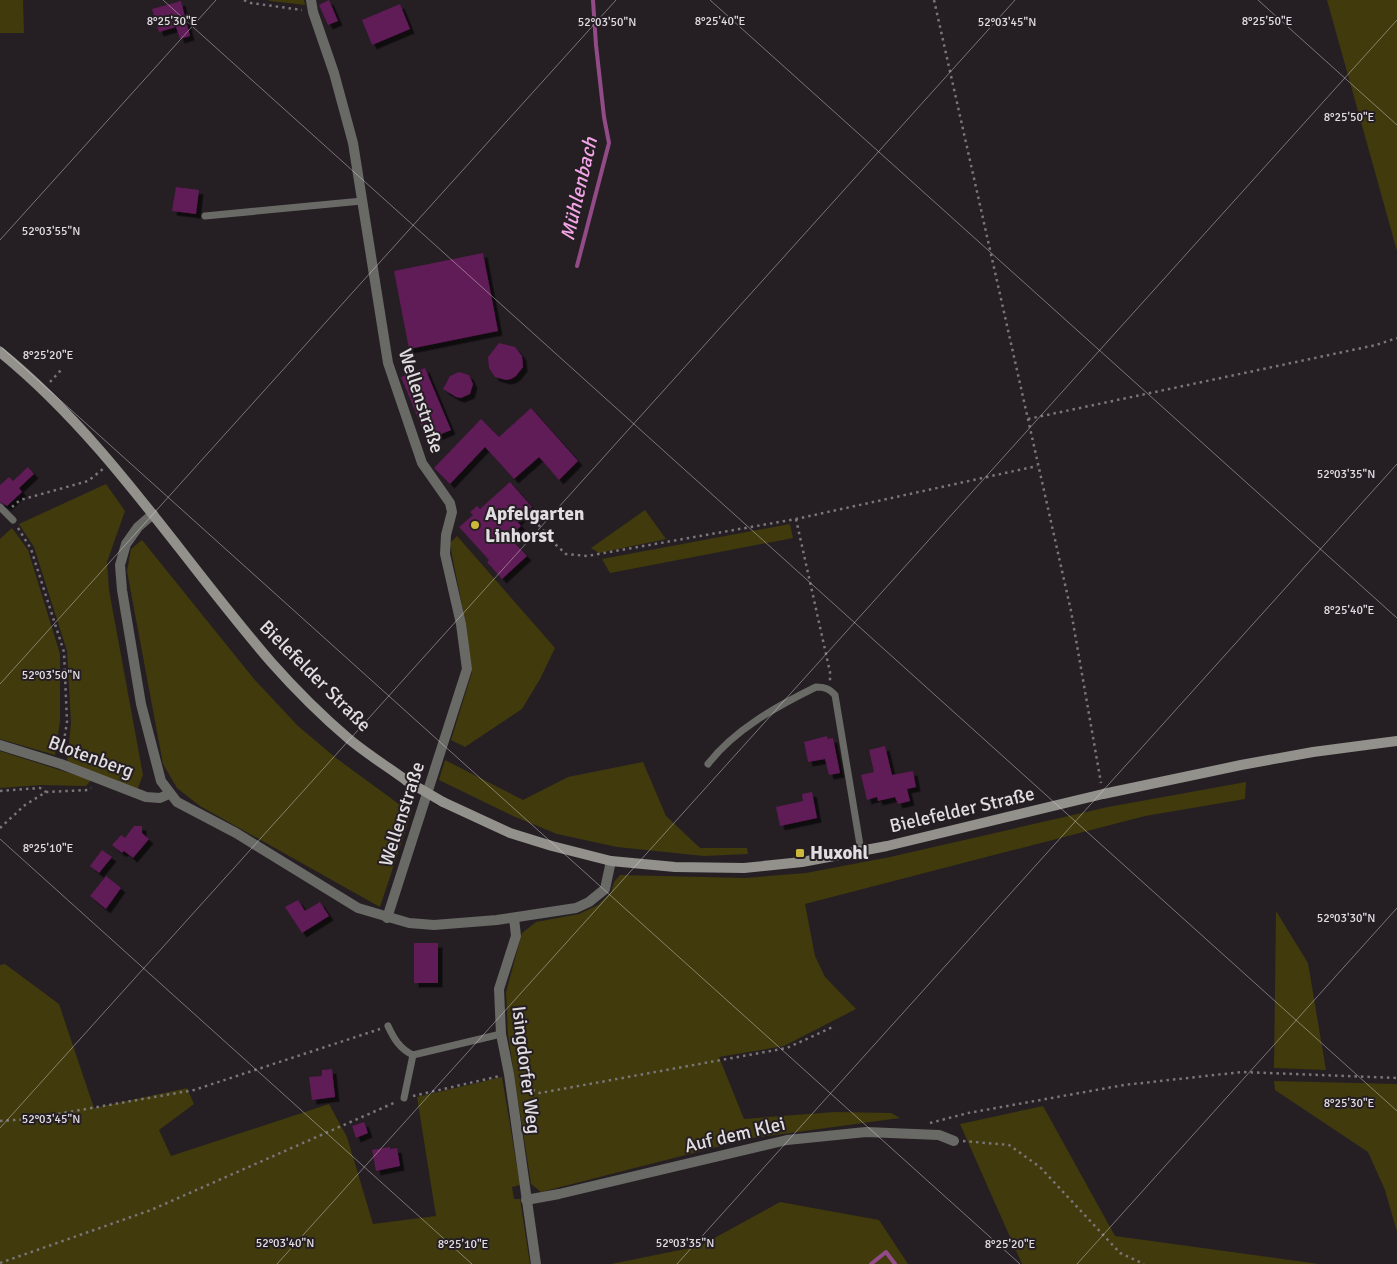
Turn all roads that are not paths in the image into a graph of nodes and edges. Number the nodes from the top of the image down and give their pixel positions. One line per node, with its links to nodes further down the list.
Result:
1 (311, 0): 2 (street, Wellenstraße)
2 (362, 201): 3 (lane); 14 (street, Wellenstraße)
3 (205, 216)
4 (0, 352): 6 (main road, Bielefelder Straße)
5 (3, 510): 7 (lane)
6 (152, 514): 11 (street); 13 (main road, Bielefelder Straße, bridge)
7 (13, 520)
8 (1397, 741): 12 (main road, Bielefelder Straße)
9 (0, 745): 11 (street, Blotenberg)
10 (708, 764): 12 (lane)
11 (169, 794): 14 (street)
12 (861, 851): 13 (main road, Bielefelder Straße)
13 (611, 861): 15 (street)
14 (388, 918): 15 (street)
15 (514, 918): 17 (street, Isingdorfer Weg)
16 (388, 1026): 18 (lane)
17 (501, 1034): 18 (lane); 21 (street, Isingdorfer Weg)
18 (413, 1055): 19 (lane)
19 (404, 1098)
20 (954, 1141): 21 (street, Auf dem Klei)
21 (526, 1200): 22 (street, Isingdorfer Weg)
22 (536, 1264)

